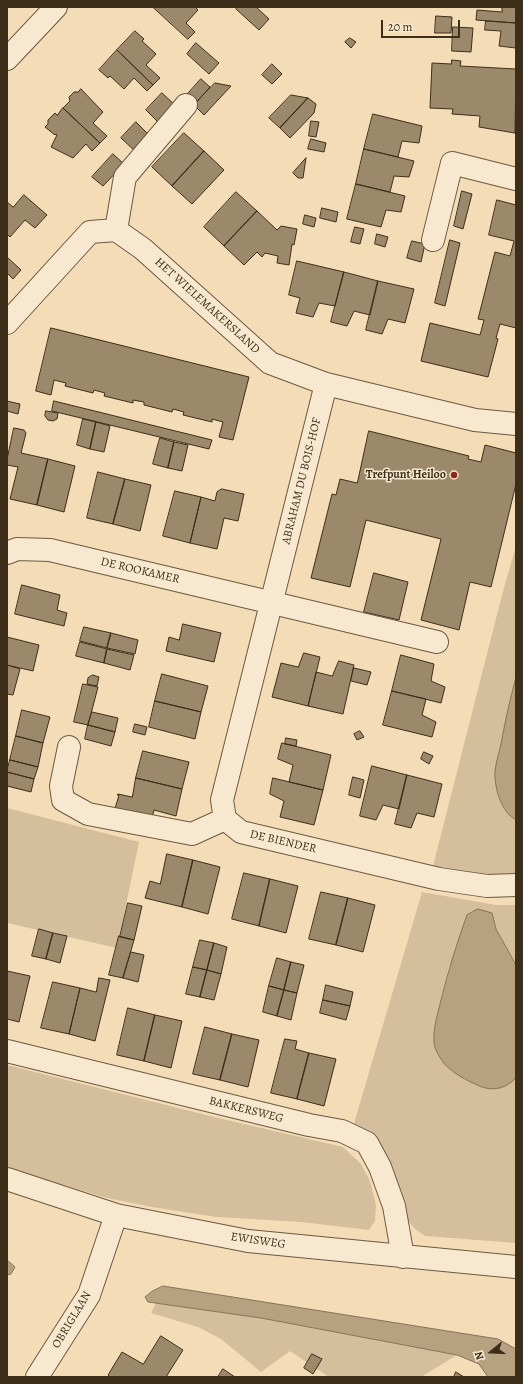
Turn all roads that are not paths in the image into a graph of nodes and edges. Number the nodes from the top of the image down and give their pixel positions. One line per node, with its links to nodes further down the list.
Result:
1 (56, 7): 2 (street)
2 (7, 59)
3 (186, 105): 5 (street)
4 (516, 179): 6 (street)
5 (116, 230): 7 (street); 8 (street, HET WIELEMAKERSLAND)
6 (433, 240)
7 (7, 323)
8 (326, 384): 9 (street); 11 (street, ABRAHAM DU BOIS-HOF)
9 (516, 424)
10 (7, 553): 11 (street, DE ROOKAMER)
11 (272, 603): 12 (street); 14 (street)
12 (437, 642)
13 (70, 747): 14 (street)
14 (225, 819): 15 (street, DE BIENDER)
15 (516, 884)
16 (7, 1051): 19 (street, BAKKERSWEG)
17 (7, 1179): 18 (street, EWISWEG)
18 (116, 1215): 19 (street, EWISWEG); 21 (street, OBRIGLAAN)
19 (403, 1257): 20 (street, EWISWEG)
20 (516, 1267)
21 (37, 1377)

